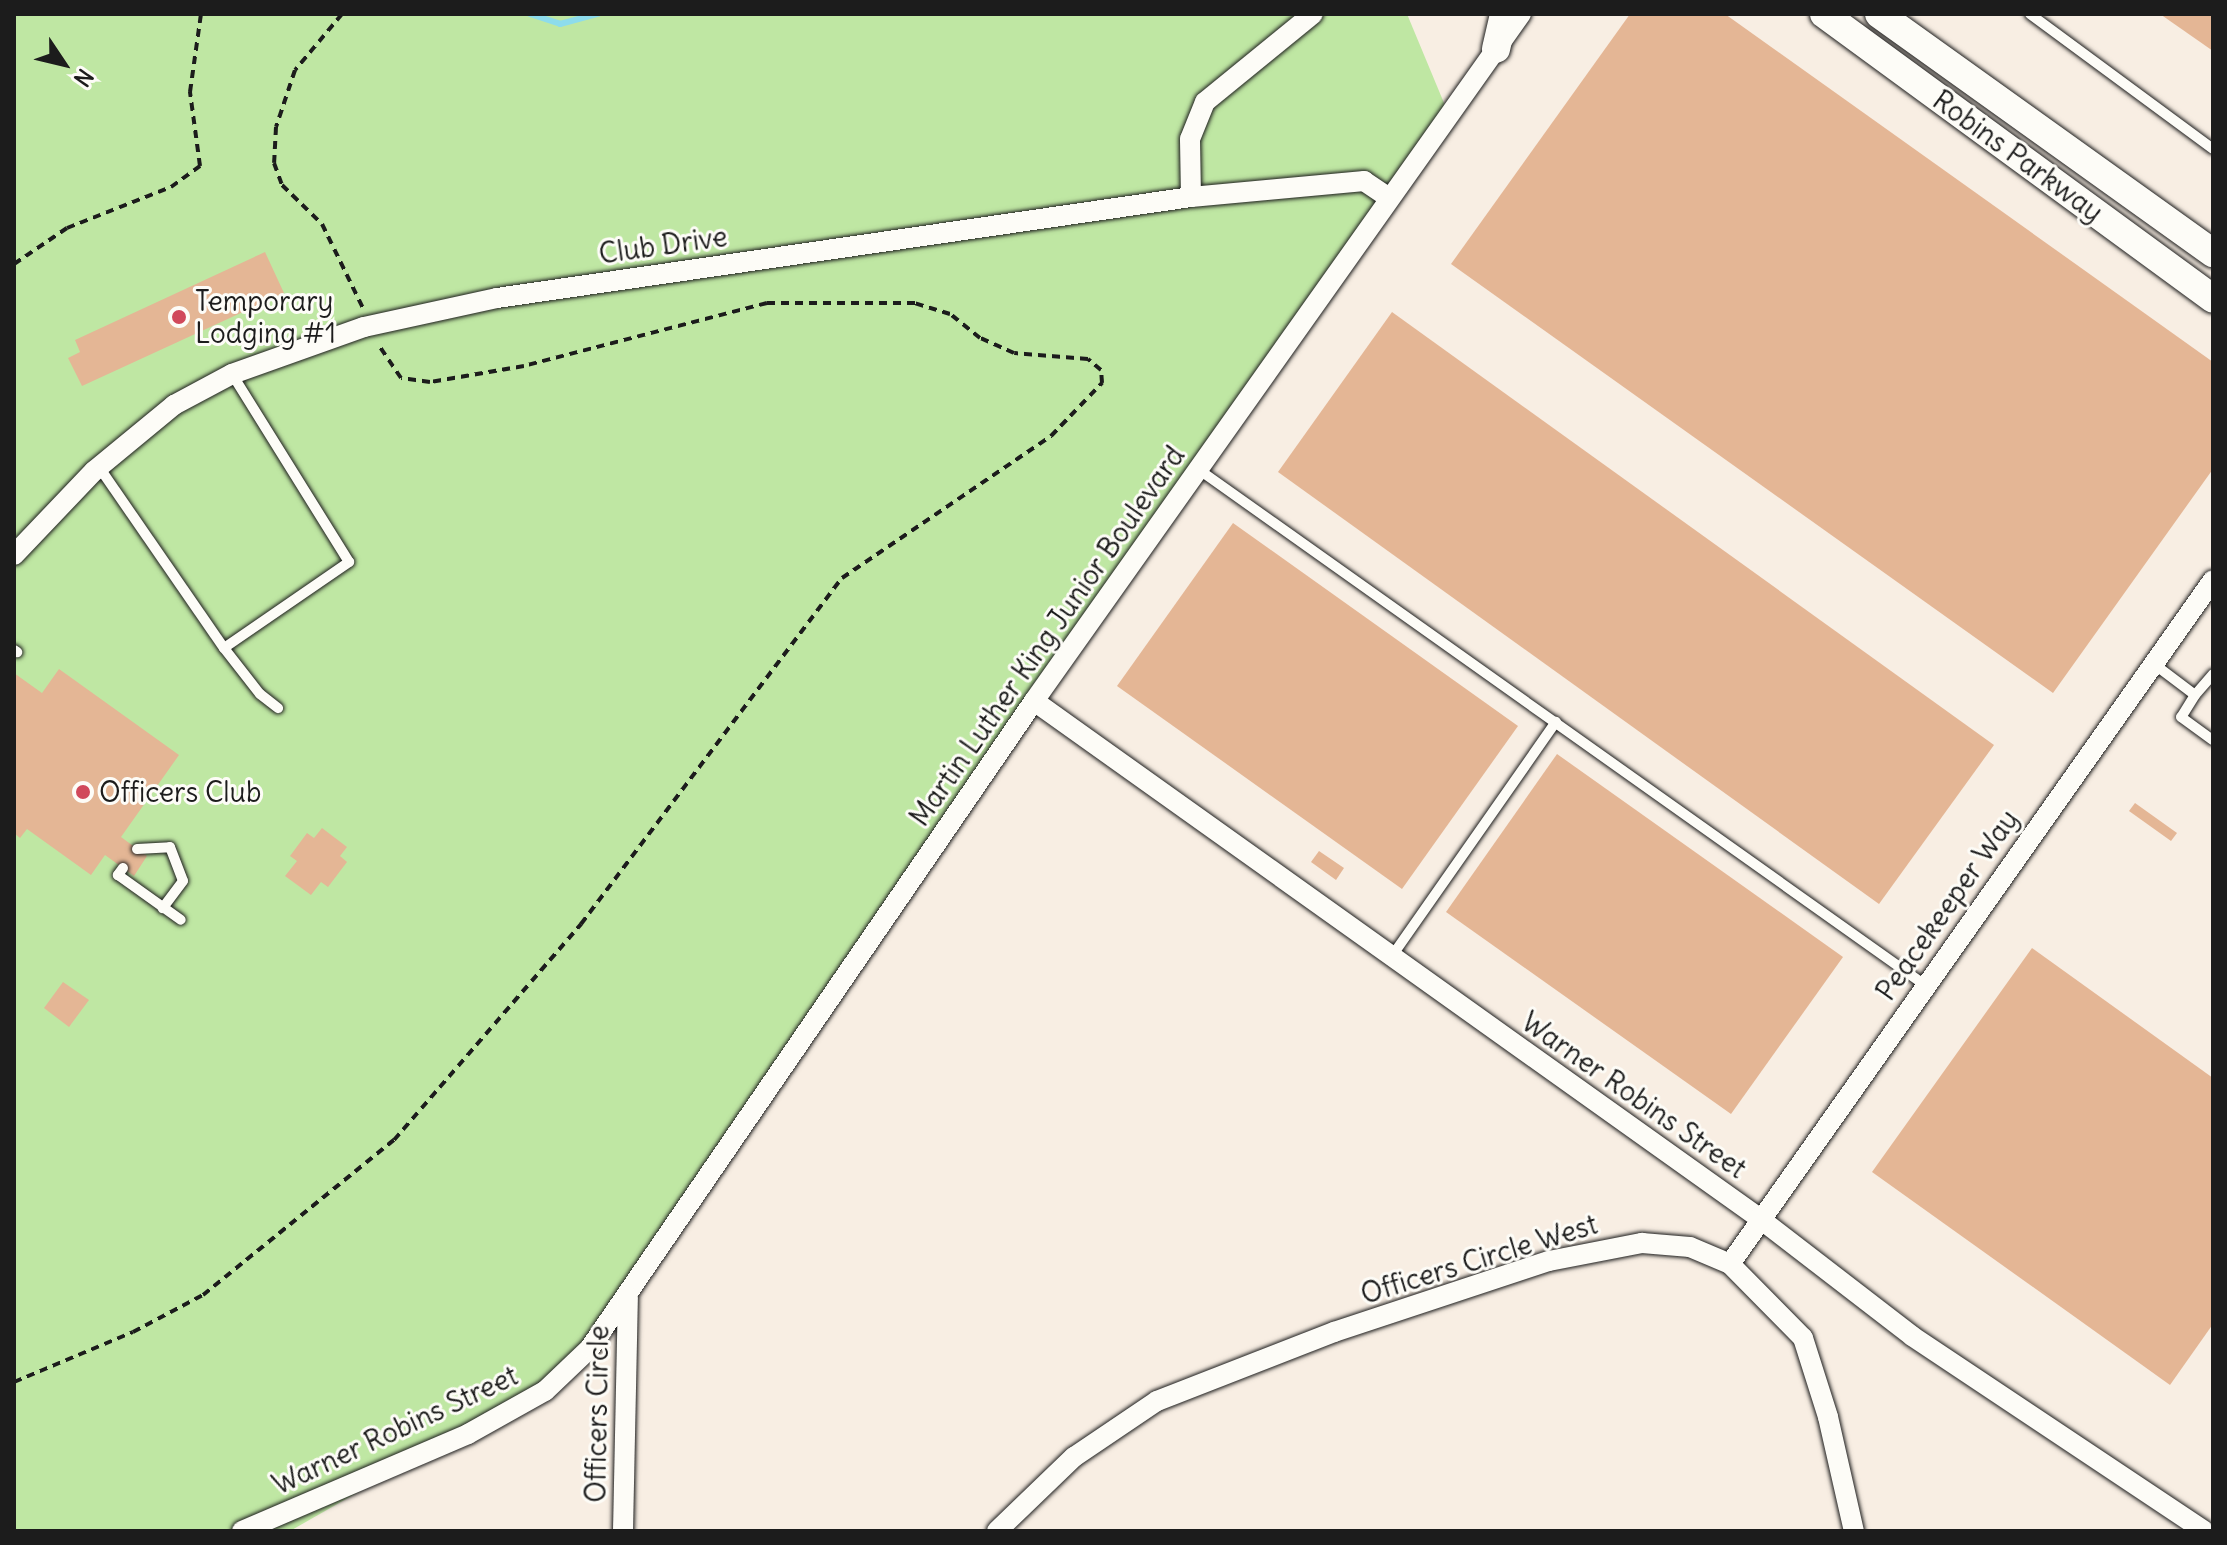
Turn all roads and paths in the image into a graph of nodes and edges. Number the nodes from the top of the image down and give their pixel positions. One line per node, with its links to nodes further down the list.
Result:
1 (201, 14): 14 (path)
2 (342, 14): 16 (path)
3 (1313, 14): 11 (street)
4 (1504, 14): 9 (street)
5 (1521, 14): 9 (street, Martin Luther King Junior Boulevard)
6 (1824, 14): 15 (street, Robins Parkway)
7 (1879, 14): 13 (street, Robins Parkway)
8 (2030, 14): 10 (lane)
9 (1496, 49): 12 (street, Martin Luther King Junior Boulevard)
10 (2213, 149)
11 (1191, 197): 12 (street, Club Drive); 16 (street, Club Drive)
12 (1389, 198): 19 (street, Martin Luther King Junior Boulevard)
13 (2213, 253)
14 (14, 264)
15 (2213, 299)
16 (370, 326): 17 (street, Club Drive); 39 (path)
17 (232, 374): 18 (street, Club Drive); 22 (lane)
18 (99, 467): 20 (street, Club Drive); 22 (lane)
19 (1198, 469): 26 (street, Martin Luther King Junior Boulevard); 28 (lane)
20 (14, 555)
21 (2213, 580): 23 (street, Peacekeeper Way)
22 (224, 648): 27 (lane)
23 (2154, 664): 25 (lane); 35 (street, Peacekeeper Way)
24 (2213, 674): 25 (lane)
25 (2195, 695): 29 (lane)
26 (1034, 701): 34 (street, Warner Robins Street); 38 (street, Martin Luther King Junior Boulevard)
27 (278, 708)
28 (1556, 722): 34 (lane); 35 (lane)
29 (2213, 740)
30 (137, 849): 32 (lane)
31 (123, 868): 32 (lane)
32 (163, 908): 33 (lane)
33 (181, 920)
34 (1392, 956): 36 (street, Warner Robins Street)
35 (1925, 985): 36 (street, Peacekeeper Way)
36 (1759, 1218): 37 (street, Peacekeeper Way); 44 (street, Warner Robins Street)
37 (1730, 1264): 42 (street, Officers Circle West); 43 (street, Officers Circle West)
38 (628, 1297): 40 (street, Warner Robins Street); 41 (street, Officers Circle)
39 (14, 1382)
40 (242, 1531)
41 (623, 1531)
42 (997, 1531)
43 (1854, 1531)
44 (2204, 1531)

